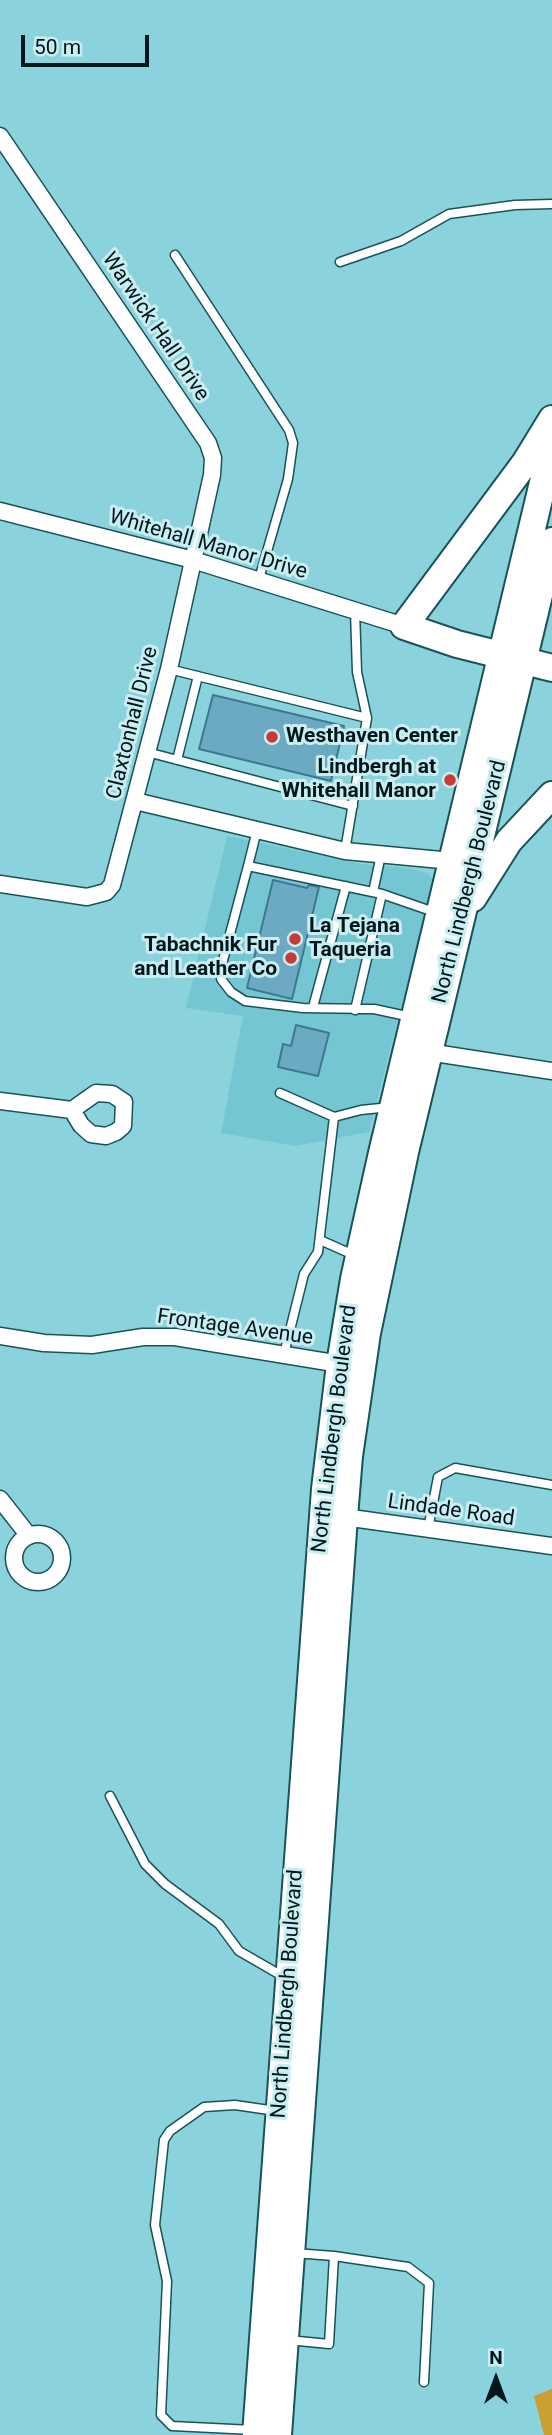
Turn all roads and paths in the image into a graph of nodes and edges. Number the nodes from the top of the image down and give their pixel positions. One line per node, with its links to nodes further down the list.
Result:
1 (0, 136): 9 (street, Warwick Hall Drive)
2 (552, 204): 4 (lane)
3 (175, 254): 11 (lane)
4 (340, 262)
5 (552, 419): 13 (highway)
6 (552, 444): 14 (highway, North Lindbergh Boulevard)
7 (1, 517): 9 (street, Whitehall Manor Drive)
8 (552, 541): 10 (highway, North Lindbergh Boulevard)
9 (193, 560): 11 (street, Whitehall Manor Drive); 16 (street, Claxtonhall Drive)
10 (548, 577): 14 (highway, North Lindbergh Boulevard)
11 (259, 579): 12 (street, Whitehall Manor Drive)
12 (355, 610): 13 (street, Whitehall Manor Drive); 18 (lane)
13 (404, 626): 14 (highway)
14 (513, 657): 15 (highway); 27 (highway, North Lindbergh Boulevard); 32 (highway, North Lindbergh Boulevard)
15 (552, 668)
16 (169, 669): 17 (lane); 19 (street, Claxtonhall Drive)
17 (198, 676): 18 (lane); 20 (lane)
18 (368, 718): 23 (lane)
19 (147, 752): 20 (lane); 22 (street, Claxtonhall Drive)
20 (177, 760): 23 (lane)
21 (552, 795): 32 (highway)
22 (135, 801): 24 (street); 29 (street, Claxtonhall Drive)
23 (353, 806): 25 (lane)
24 (257, 830): 25 (street); 28 (lane)
25 (345, 851): 26 (street)
26 (380, 855): 27 (street); 31 (lane)
27 (452, 861): 32 (highway, North Lindbergh Boulevard)
28 (248, 866): 30 (lane); 33 (lane)
29 (0, 884)
30 (346, 886): 31 (lane); 33 (lane)
31 (378, 893): 32 (lane); 34 (lane)
32 (450, 915): 35 (highway, North Lindbergh Boulevard); 36 (highway, North Lindbergh Boulevard)
33 (313, 1007): 34 (lane)
34 (355, 1010): 35 (lane)
35 (414, 1018): 40 (highway, North Lindbergh Boulevard)
36 (428, 1052): 37 (street); 50 (highway, North Lindbergh Boulevard)
37 (552, 1071)
38 (280, 1093): 42 (lane)
39 (0, 1101): 41 (street)
40 (393, 1107): 42 (lane); 44 (highway, North Lindbergh Boulevard)
41 (72, 1110)
42 (334, 1117): 43 (lane)
43 (320, 1240): 44 (lane); 46 (lane)
44 (359, 1256): 47 (highway, North Lindbergh Boulevard)
45 (0, 1336): 46 (street, Frontage Avenue)
46 (284, 1354): 47 (street, Frontage Avenue)
47 (340, 1364): 55 (highway, North Lindbergh Boulevard)
48 (552, 1485): 51 (lane)
49 (0, 1499): 52 (street)
50 (344, 1517): 51 (street, Lindade Road); 57 (highway, North Lindbergh Boulevard)
51 (428, 1529): 53 (street, Lindade Road)
52 (29, 1536)
53 (552, 1546)
54 (110, 1796): 55 (lane)
55 (289, 1981): 56 (highway, North Lindbergh Boulevard)
56 (280, 2111): 61 (lane); 63 (highway, North Lindbergh Boulevard)
57 (291, 2252): 58 (lane); 59 (highway, North Lindbergh Boulevard)
58 (334, 2256): 59 (lane); 60 (lane)
59 (285, 2340): 63 (highway, North Lindbergh Boulevard)
60 (424, 2382)
61 (172, 2430): 62 (lane)
62 (199, 2432): 63 (lane)
63 (263, 2433)

